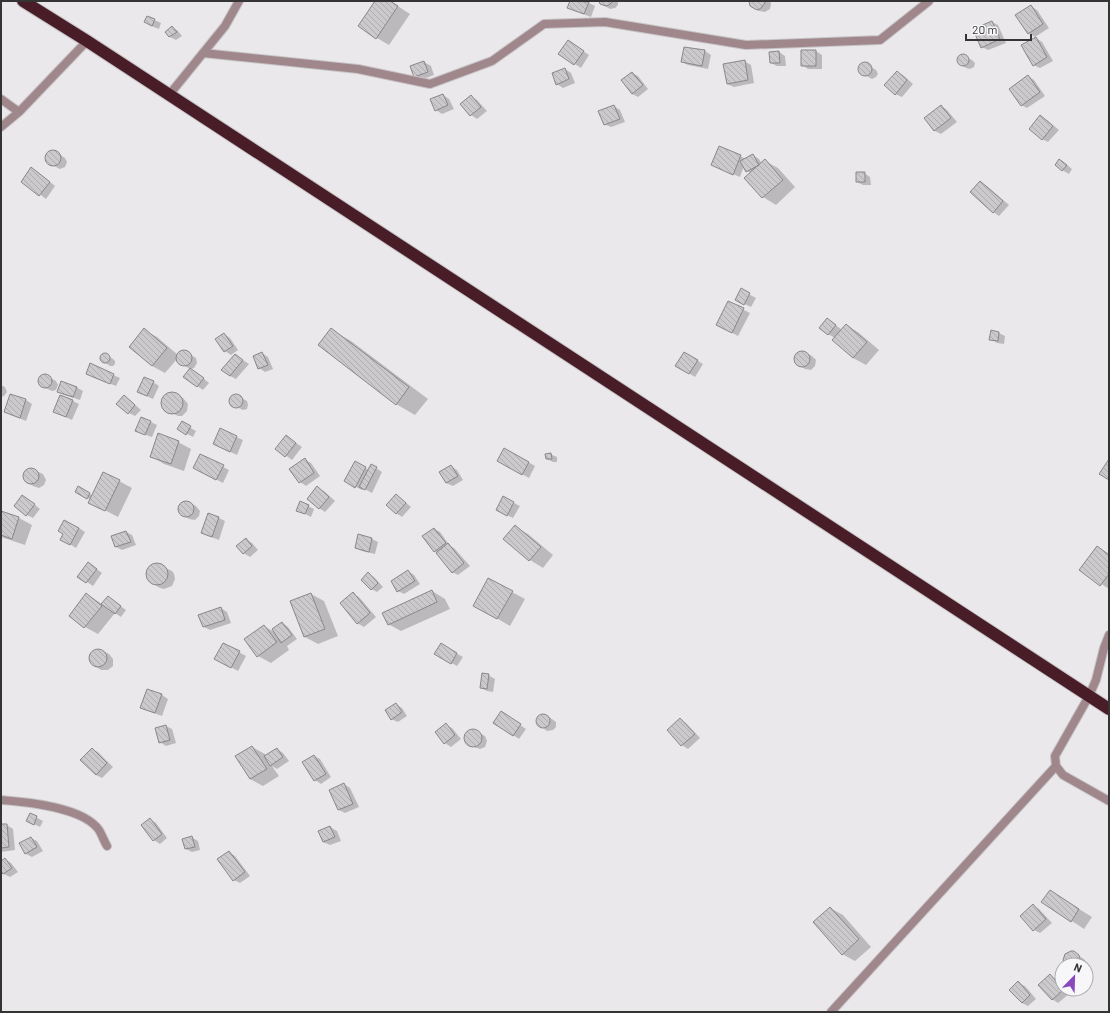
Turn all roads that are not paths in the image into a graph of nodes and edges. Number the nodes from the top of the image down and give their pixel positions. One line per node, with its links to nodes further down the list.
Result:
1 (23, 1): 4 (highway)
2 (239, 1): 5 (street)
3 (929, 1): 5 (street)
4 (87, 41): 6 (highway); 8 (street)
5 (203, 53): 6 (street)
6 (169, 95): 11 (highway)
7 (1, 99): 8 (street)
8 (19, 112): 9 (street)
9 (1, 127)
10 (1109, 635): 11 (street)
11 (1089, 696): 12 (highway); 13 (street)
12 (1109, 709)
13 (1056, 766): 15 (street); 17 (street)
14 (1, 800): 16 (street)
15 (1109, 801)
16 (107, 846)
17 (831, 1012)

